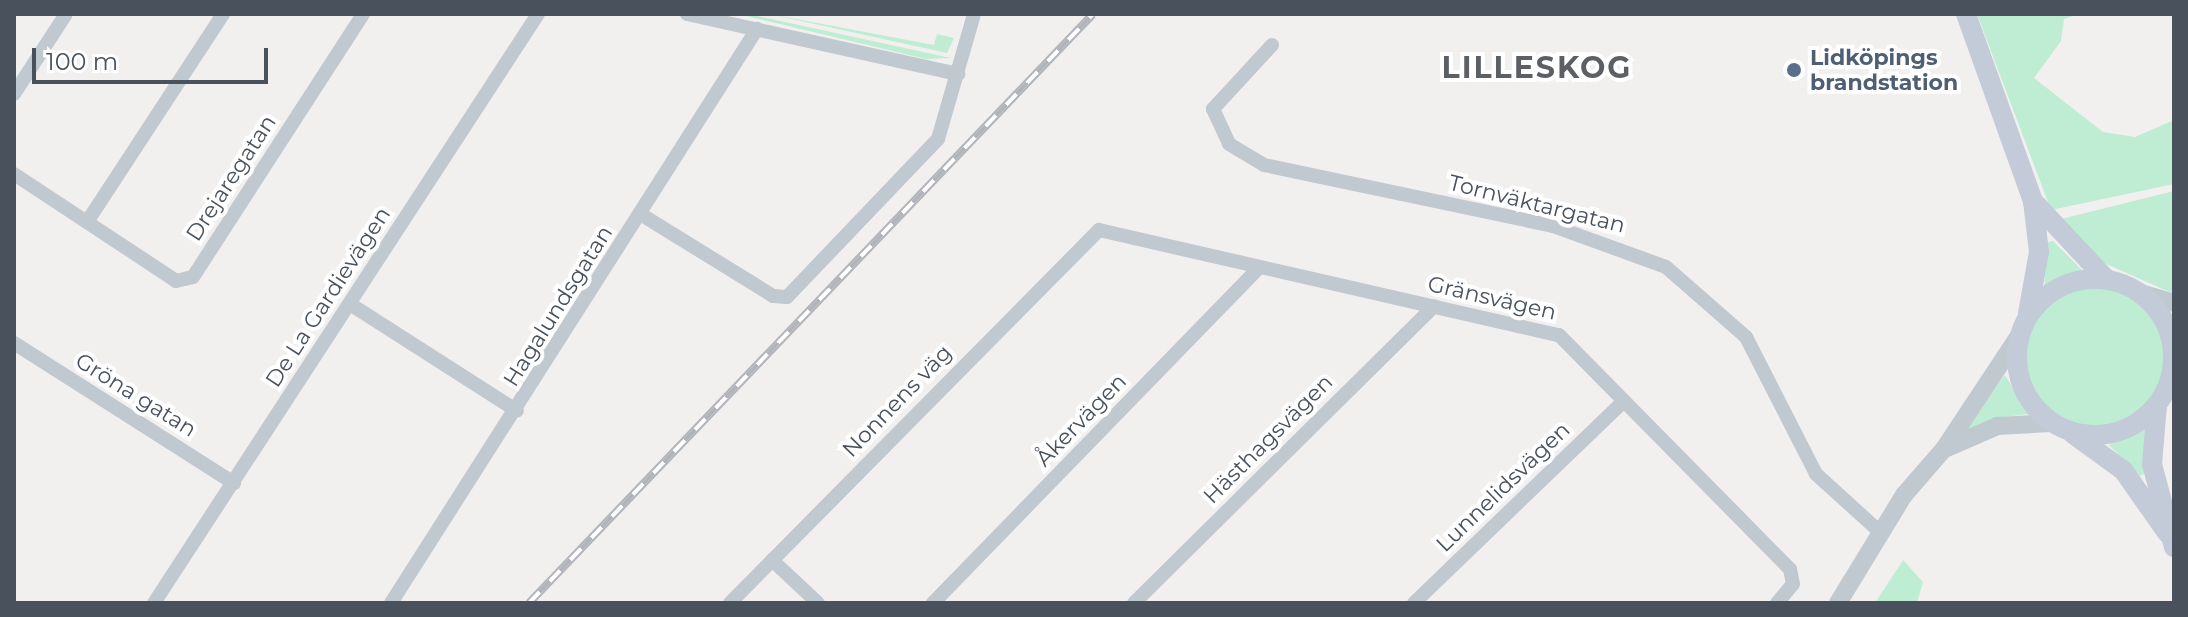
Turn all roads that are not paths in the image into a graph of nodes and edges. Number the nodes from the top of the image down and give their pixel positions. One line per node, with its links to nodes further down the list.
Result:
1 (66, 14): 11 (street)
2 (223, 14): 15 (street)
3 (363, 14): 15 (street, Drejaregatan)
4 (538, 14): 21 (street, De La Gardievägen)
5 (687, 14): 8 (street)
6 (974, 14): 10 (street)
7 (1966, 14): 13 (main road)
8 (757, 29): 10 (street); 14 (street, Hagalundsgatan)
9 (1272, 45): 32 (street, Tornväktargatan)
10 (958, 74): 14 (street)
11 (15, 88)
12 (14, 174): 15 (street)
13 (2033, 201): 18 (main road); 23 (main road)
14 (642, 215): 28 (street, Hagalundsgatan)
15 (87, 222)
16 (1096, 230): 17 (street, Gränsvägen); 34 (street, Nonnens väg)
17 (1259, 268): 22 (street, Gränsvägen); 39 (street, Åkervägen)
18 (2106, 279): 19 (main road); 23 (main road)
19 (2141, 293): 20 (street); 25 (main road)
20 (2174, 303)
21 (350, 304): 28 (street); 31 (street, De La Gardievägen)
22 (1434, 306): 26 (street, Gränsvägen); 40 (street, Hästhagsvägen)
23 (2024, 326): 29 (main road); 30 (street)
24 (14, 343): 31 (street, Gröna gatan)
25 (2171, 381): 27 (main road)
26 (1623, 402): 41 (street, Lunnelidsvägen); 42 (street, Gränsvägen)
27 (2157, 405): 29 (main road); 33 (main road)
28 (517, 411): 36 (street, Hagalundsgatan)
29 (2057, 426): 30 (street); 33 (main road)
30 (1944, 449): 32 (street)
31 (234, 483): 35 (street, De La Gardievägen)
32 (1881, 533): 43 (street)
33 (2171, 541)
34 (772, 560): 37 (street, Nonnens väg); 38 (street)
35 (154, 603)
36 (391, 603)
37 (730, 603)
38 (818, 603)
39 (933, 603)
40 (1134, 603)
41 (1414, 603)
42 (1777, 603)
43 (1838, 603)

